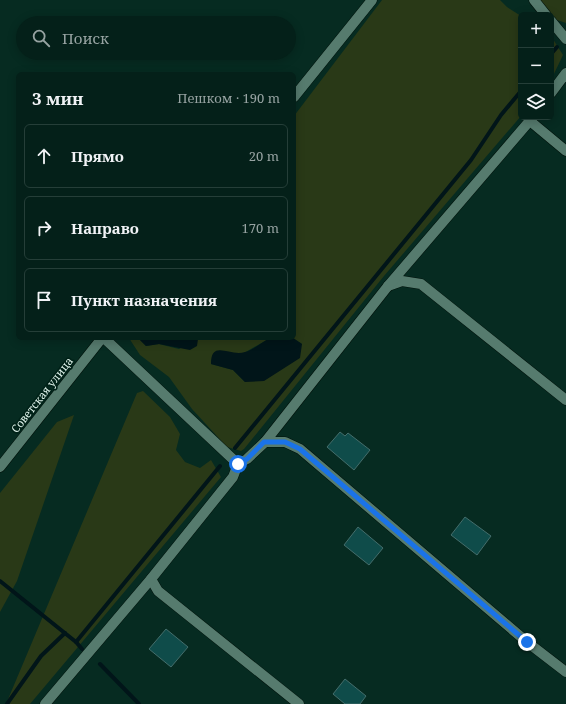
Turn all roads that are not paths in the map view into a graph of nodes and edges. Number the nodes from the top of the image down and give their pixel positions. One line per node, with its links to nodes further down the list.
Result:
1 (372, 0): 8 (street)
2 (534, 0): 3 (street)
3 (544, 12)
4 (554, 25): 5 (street)
5 (566, 39)
6 (566, 73): 7 (street)
7 (554, 89)
8 (296, 95)
9 (531, 120): 12 (street)
10 (533, 120): 11 (street)
11 (566, 150)
12 (388, 286): 15 (street); 16 (street)
13 (101, 340): 18 (street, Советская улица)
14 (105, 340): 17 (street)
15 (566, 400)
16 (264, 442): 17 (street); 20 (street)
17 (238, 464): 19 (street)
18 (0, 467)
19 (152, 578): 21 (street); 22 (street)
20 (566, 672)
21 (45, 704)
22 (299, 704)

